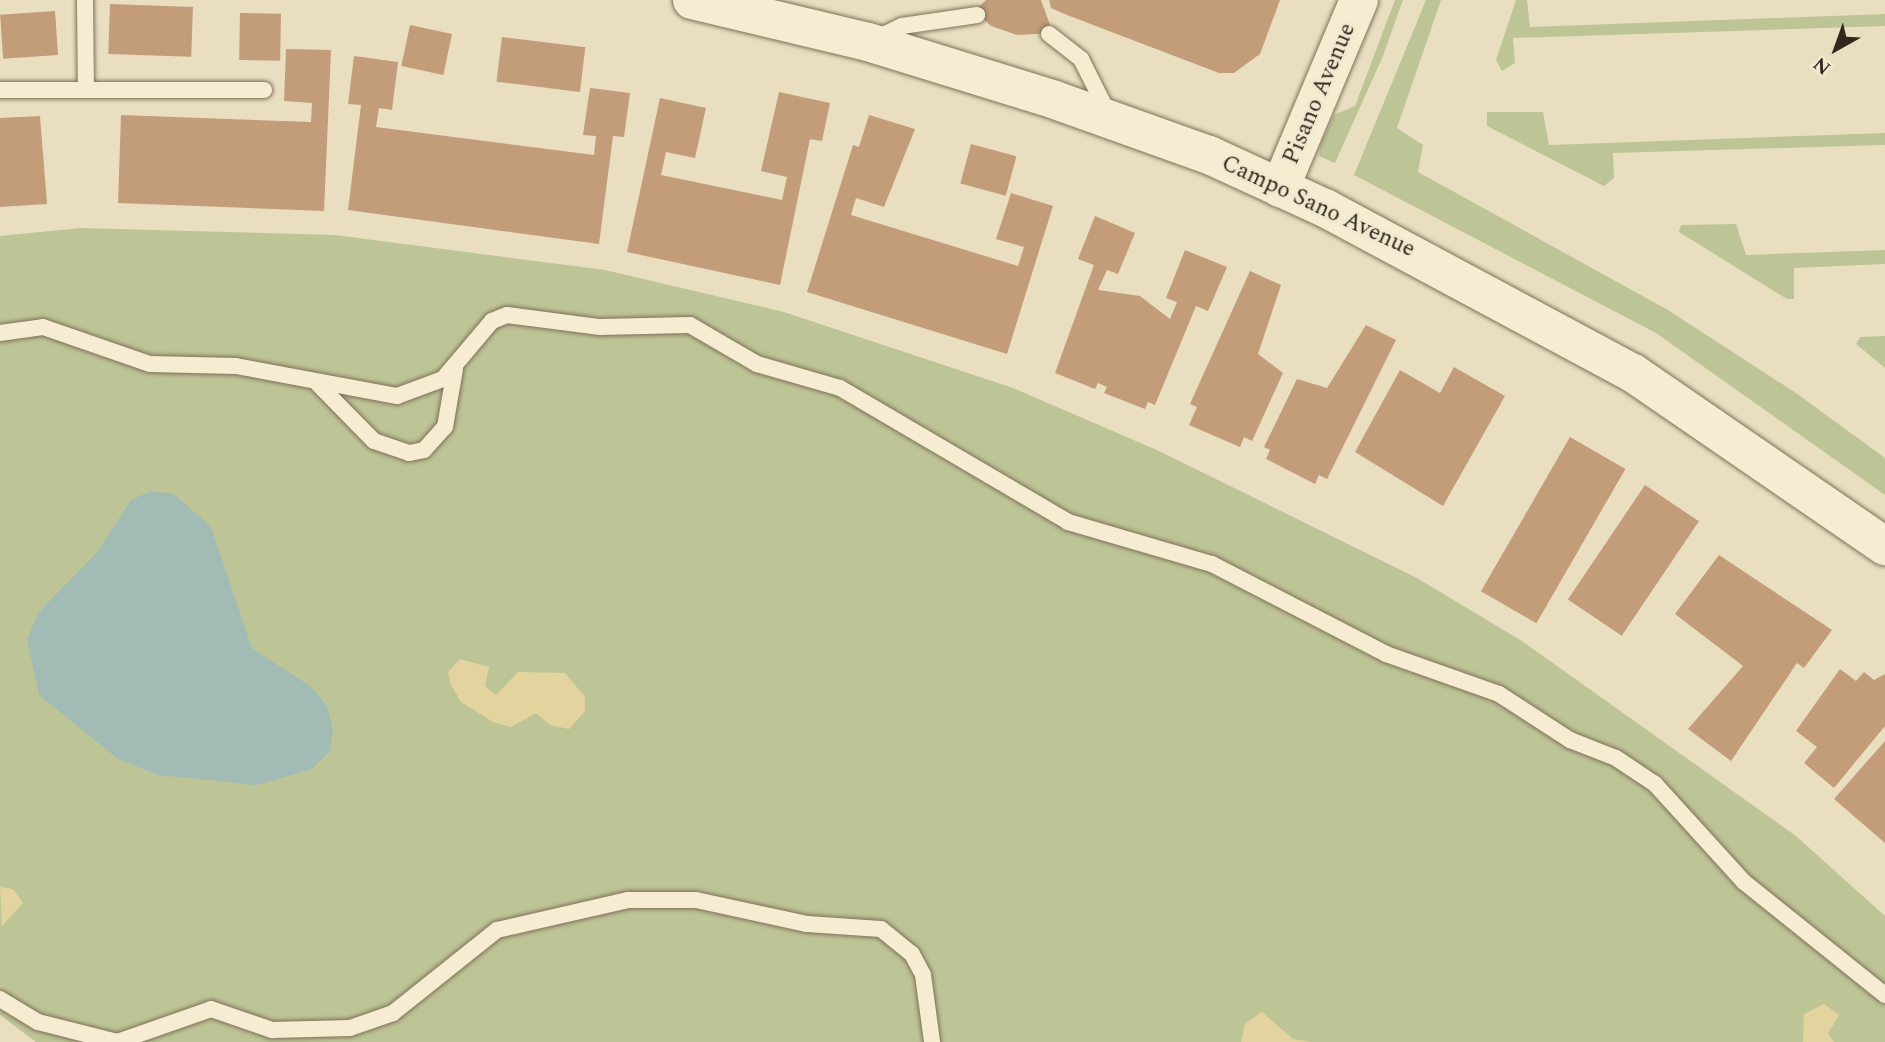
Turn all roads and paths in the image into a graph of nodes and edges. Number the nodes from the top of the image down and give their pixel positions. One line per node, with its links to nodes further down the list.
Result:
1 (85, 0): 8 (lane)
2 (1359, 0): 11 (street, Pisano Avenue)
3 (697, 1): 6 (street, Campo Sano Avenue)
4 (977, 15): 6 (lane)
5 (1049, 34): 10 (lane)
6 (868, 42): 10 (street, Campo Sano Avenue)
7 (0, 90): 8 (lane)
8 (86, 90): 9 (lane)
9 (264, 90)
10 (1110, 119): 11 (street, Campo Sano Avenue)
11 (1280, 188): 15 (street, Campo Sano Avenue)
12 (0, 333): 14 (lane)
13 (455, 369): 14 (lane); 14 (lane); 16 (lane)
14 (318, 384)
15 (1885, 546)
16 (1885, 995)
17 (0, 999): 18 (lane)
18 (101, 1041): 19 (lane)
19 (932, 1042)

